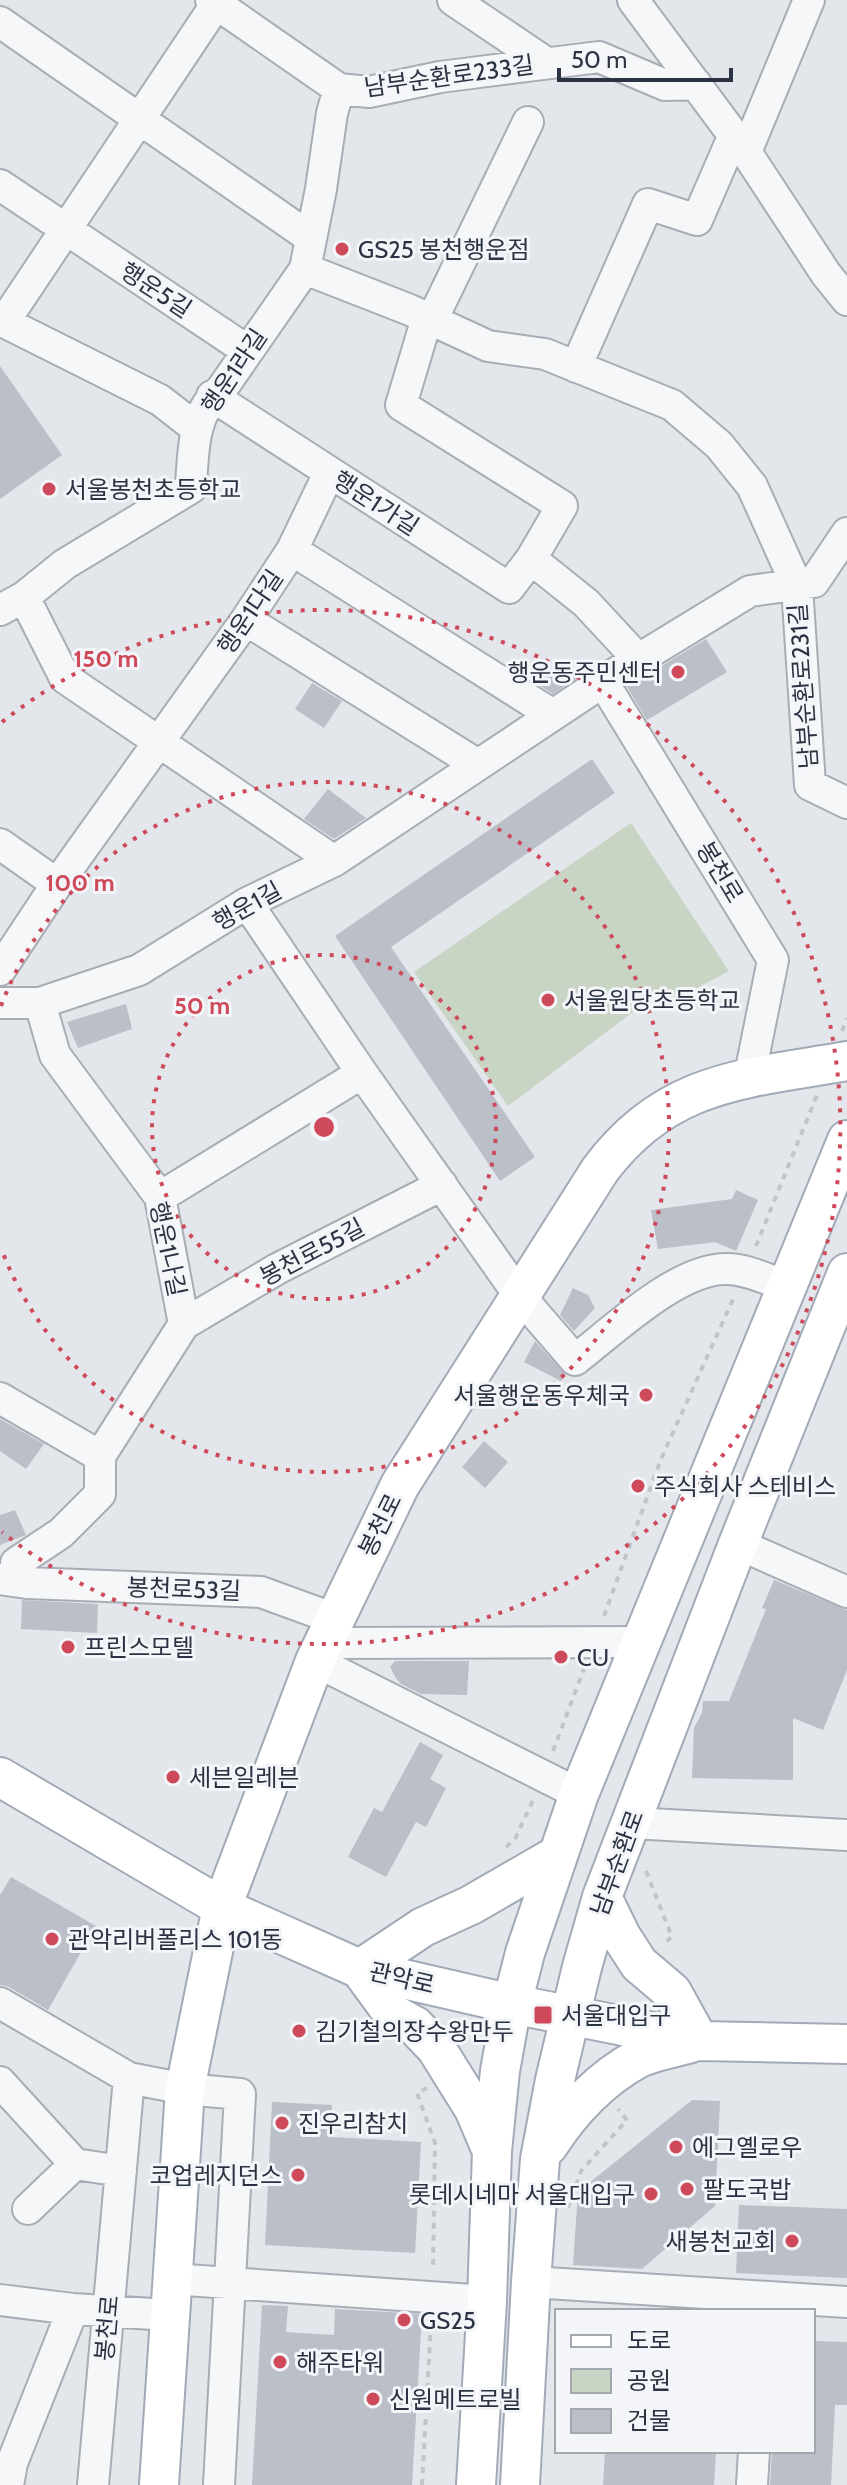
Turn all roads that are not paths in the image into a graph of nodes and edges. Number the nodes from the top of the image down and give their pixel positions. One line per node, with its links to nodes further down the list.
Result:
1 (453, 0): 6 (street)
2 (633, 0): 7 (street)
3 (809, 0): 11 (street)
4 (215, 1): 8 (street); 9 (street)
5 (0, 22): 9 (street)
6 (545, 62): 7 (street, 남부순환로233길); 8 (street, 남부순환로233길)
7 (696, 84): 11 (street)
8 (339, 89): 14 (street, 행운1라길)
9 (139, 118): 13 (street); 14 (street)
10 (528, 122): 17 (street)
11 (739, 144): 16 (street); 20 (street)
12 (0, 185): 13 (street, 행운5길)
13 (63, 230): 18 (street); 19 (street, 행운5길)
14 (312, 232): 15 (street, 행운1라길)
15 (305, 269): 17 (street, 남부순환로231길); 19 (street, 행운1라길)
16 (847, 300)
17 (429, 319): 20 (street, 남부순환로231길); 26 (street, 행운1가길)
18 (2, 321): 22 (street)
19 (248, 351): 21 (street, 행운1라길)
20 (576, 367): 27 (street, 남부순환로231길)
21 (212, 396): 22 (street, 행운1라길); 23 (street, 행운1가길)
22 (196, 428): 28 (street, 행운1라길)
23 (329, 473): 25 (street, 행운1다길); 26 (street, 행운1가길)
24 (847, 533): 27 (street)
25 (292, 550): 29 (street, 행운1다길); 32 (street)
26 (531, 559): 30 (street)
27 (797, 586): 30 (street, 행운1길); 35 (street, 남부순환로231길)
28 (12, 604): 33 (street)
29 (246, 620): 33 (street, 행운1다길); 34 (street)
30 (638, 659): 31 (street, 행운1길)
31 (603, 682): 32 (street, 행운1길); 45 (street, 봉천로)
32 (553, 715): 34 (street, 행운1길)
33 (157, 743): 37 (street); 38 (street, 행운1다길)
34 (478, 765): 37 (street, 행운1길)
35 (847, 803)
36 (0, 844): 38 (street)
37 (334, 861): 39 (street, 행운1길)
38 (57, 884): 40 (street, 행운1다길)
39 (247, 903): 42 (street, 행운1길); 44 (street)
40 (0, 970)
41 (0, 1003): 42 (street, 행운1길)
42 (40, 1003): 48 (street, 행운1나길)
43 (838, 1063): 45 (main road, 봉천로)
44 (362, 1073): 47 (street); 48 (street)
45 (749, 1079): 51 (main road, 봉천로)
46 (847, 1140): 50 (main road)
47 (442, 1185): 51 (street); 52 (street, 봉천로55길)
48 (160, 1197): 52 (street, 행운1나길)
49 (847, 1273): 55 (main road, 남부순환로)
50 (787, 1286): 51 (street); 59 (main road)
51 (519, 1295): 58 (main road, 봉천로)
52 (184, 1324): 54 (street, 행운1나길)
53 (0, 1398): 54 (street)
54 (100, 1456): 56 (street, 봉천로53길)
55 (738, 1544): 57 (street); 62 (main road, 남부순환로)
56 (14, 1581): 58 (street, 봉천로53길)
57 (847, 1592)
58 (325, 1641): 59 (street); 61 (street); 66 (main road, 봉천로)
59 (642, 1642): 61 (main road)
60 (0, 1777): 66 (main road, 관악로)
61 (579, 1794): 64 (main road)
62 (632, 1823): 63 (street); 65 (main road, 남부순환로)
63 (847, 1835)
64 (556, 1856): 67 (main road); 68 (main road)
65 (602, 1897): 70 (main road, 남부순환로); 72 (main road)
66 (222, 1907): 67 (main road, 관악로); 76 (main road, 봉천로)
67 (360, 1969): 68 (main road, 관악로); 77 (main road)
68 (512, 2004): 70 (main road, 관악로); 77 (main road)
69 (1, 2007): 74 (street)
70 (570, 2015): 72 (main road, 관악로); 78 (main road, 남부순환로)
71 (847, 2032): 73 (street)
72 (699, 2041): 73 (main road, 관악로); 78 (main road)
73 (847, 2044)
74 (129, 2078): 76 (street); 80 (street, 봉천로)
75 (0, 2082): 79 (street)
76 (185, 2089): 83 (street); 84 (main road, 봉천로)
77 (492, 2151): 86 (main road)
78 (540, 2159): 82 (main road, 남부순환로)
79 (75, 2164): 80 (street); 81 (street)
80 (121, 2171): 90 (street, 봉천로)
81 (28, 2209)
82 (531, 2282): 88 (street); 97 (main road, 남부순환로)
83 (230, 2283): 84 (street); 86 (street); 95 (street)
84 (170, 2297): 90 (street); 94 (main road, 봉천로)
85 (0, 2300): 89 (street)
86 (487, 2301): 96 (main road)
87 (847, 2302): 88 (street)
88 (759, 2304)
89 (73, 2309): 90 (street); 92 (street)
90 (108, 2310): 93 (street, 봉천로)
91 (754, 2453): 98 (street)
92 (8, 2485)
93 (93, 2485)
94 (159, 2485)
95 (219, 2485)
96 (476, 2485)
97 (520, 2485)
98 (752, 2485)

